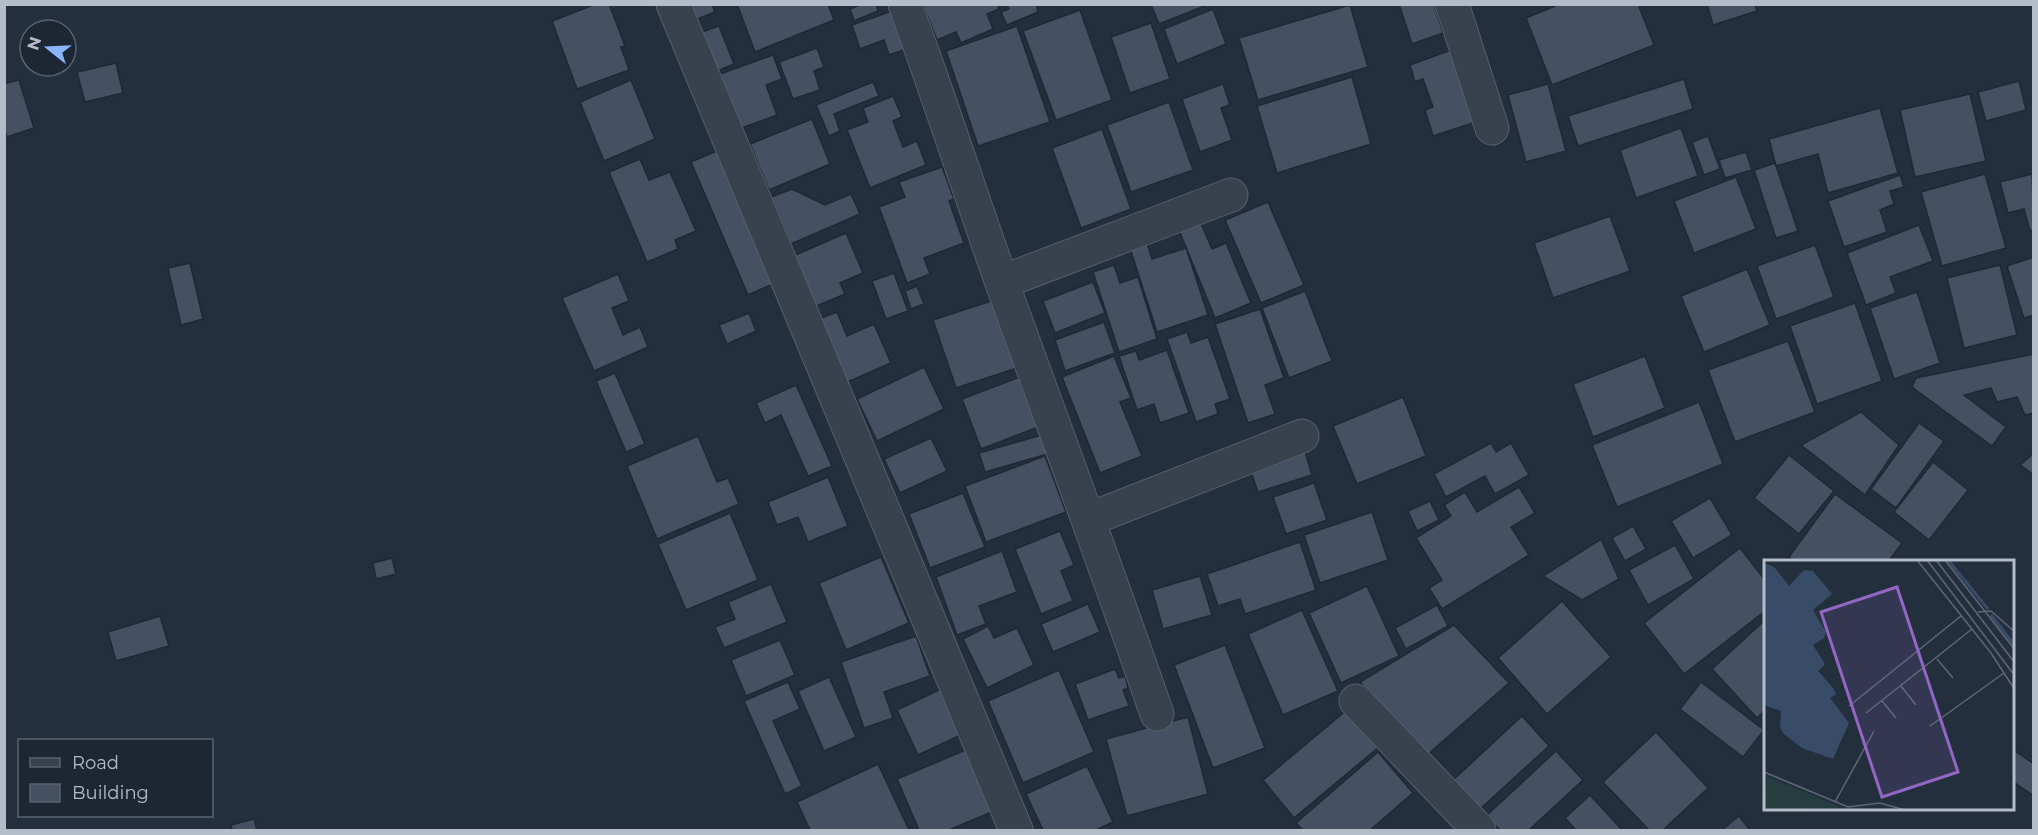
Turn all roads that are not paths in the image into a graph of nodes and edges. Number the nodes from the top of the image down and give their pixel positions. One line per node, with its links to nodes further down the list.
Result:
1 (673, 4): 11 (street)
2 (905, 4): 6 (street)
3 (1452, 4): 4 (street)
4 (1492, 128)
5 (1232, 195): 6 (street)
6 (1002, 282): 8 (street)
7 (1302, 436): 8 (street)
8 (1090, 519): 10 (street)
9 (1356, 700): 12 (street)
10 (1157, 714)
11 (1016, 831)
12 (1479, 831)

